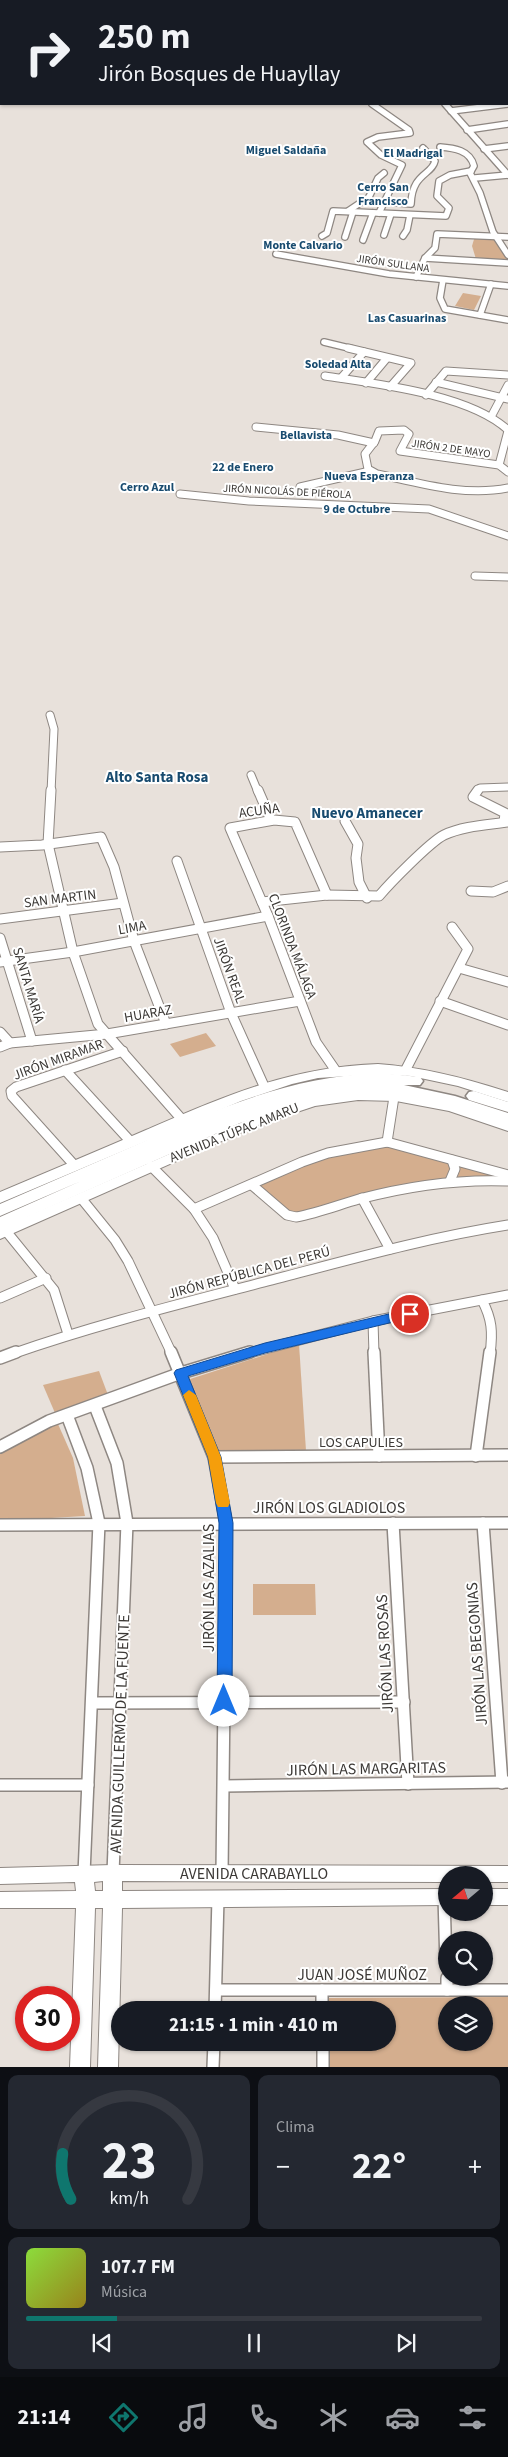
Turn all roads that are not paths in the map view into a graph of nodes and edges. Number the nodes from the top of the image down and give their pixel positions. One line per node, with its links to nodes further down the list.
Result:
1 (373, 105): 16 (street)
2 (446, 105): 4 (street)
3 (500, 105): 4 (street)
4 (451, 111): 6 (street)
5 (508, 124): 6 (street)
6 (467, 130): 10 (street)
7 (508, 146): 10 (street)
8 (440, 147): 12 (street)
9 (423, 148): 11 (street)
10 (484, 149): 14 (street)
11 (434, 166): 16 (street)
12 (471, 171): 15 (street); 20 (street)
13 (384, 173): 17 (street)
14 (508, 175): 15 (street)
15 (475, 178): 24 (street)
16 (387, 202): 18 (street)
17 (350, 212): 18 (street); 22 (street); 26 (street)
18 (376, 213): 19 (street); 27 (street)
19 (391, 214): 20 (street); 21 (street)
20 (410, 215): 23 (street)
21 (384, 234)
22 (322, 236)
23 (403, 236)
24 (495, 236): 25 (street); 29 (street); 30 (street)
25 (508, 236)
26 (345, 237)
27 (364, 240)
28 (276, 254): 32 (street, JIRÓN SULLANA)
29 (508, 255)
30 (425, 258): 31 (street); 32 (street)
31 (508, 263)
32 (416, 277): 33 (street, JIRÓN SULLANA)
33 (443, 280): 34 (street, JIRÓN SULLANA); 36 (street)
34 (491, 284): 35 (street, JIRÓN SULLANA); 36 (street)
35 (508, 286)
36 (480, 315): 37 (street)
37 (508, 320)
38 (324, 342): 39 (street)
39 (364, 352): 40 (street); 43 (street)
40 (388, 358): 45 (street); 47 (street)
41 (508, 375): 44 (street)
42 (325, 376): 43 (street)
43 (341, 378): 45 (street)
44 (436, 382): 48 (street); 49 (street)
45 (366, 383): 47 (street)
46 (508, 385): 49 (street)
47 (390, 387): 48 (street)
48 (426, 395): 50 (street)
49 (505, 399): 50 (street)
50 (492, 416): 52 (street)
51 (256, 426): 53 (street)
52 (508, 430): 54 (street)
53 (374, 443): 54 (street, JIRÓN 2 DE MAYO); 55 (street)
54 (499, 464): 56 (street)
55 (373, 472): 57 (street); 58 (street)
56 (508, 472)
57 (300, 487)
58 (508, 488)
59 (180, 494): 60 (street, JIRÓN NICOLÁS DE PIÉROLA)
60 (508, 536)
61 (475, 576): 62 (street)
62 (508, 578)
63 (50, 715): 70 (street)
64 (251, 776): 66 (street)
65 (508, 787): 68 (street)
66 (271, 820): 69 (street, ACUÑA); 75 (street, ACUÑA)
67 (345, 821): 76 (street)
68 (506, 822): 76 (street)
69 (230, 828): 77 (street, CLORINDA MÁLAGA)
70 (48, 844): 71 (street); 78 (street); 79 (street)
71 (0, 847)
72 (177, 861): 83 (street, JIRÓN REAL)
73 (508, 886): 74 (street)
74 (471, 892)
75 (327, 895): 76 (street); 77 (street)
76 (367, 898)
77 (262, 902): 80 (street, CLORINDA MÁLAGA)
78 (123, 904): 79 (street, SAN MARTIN); 85 (street)
79 (63, 912): 81 (street, SAN MARTIN); 86 (street)
80 (268, 916): 83 (street, LIMA); 90 (street, CLORINDA MÁLAGA)
81 (0, 919)
82 (452, 927): 88 (street)
83 (200, 929): 85 (street, LIMA); 92 (street, JIRÓN REAL)
84 (0, 938): 87 (street, SANTA MARÍA)
85 (134, 941): 86 (street, LIMA); 93 (street)
86 (73, 952): 87 (street, LIMA); 96 (street)
87 (3, 961): 97 (street, SANTA MARÍA)
88 (458, 968): 89 (street); 91 (street)
89 (508, 982)
90 (300, 1001): 92 (street, HUARAZ); 102 (street, CLORINDA MÁLAGA)
91 (440, 1001): 94 (street); 103 (street)
92 (231, 1013): 93 (street, HUARAZ); 104 (street, JIRÓN REAL)
93 (166, 1024): 96 (street, HUARAZ)
94 (508, 1025)
95 (0, 1032): 98 (street)
96 (107, 1034): 97 (street, HUARAZ); 100 (street)
97 (32, 1041): 98 (street, HUARAZ)
98 (10, 1043): 99 (street, HUARAZ)
99 (0, 1047)
100 (123, 1051): 101 (street, JIRÓN MIRAMAR); 110 (street)
101 (65, 1070): 111 (street); 114 (street, JIRÓN MIRAMAR)
102 (336, 1071): 103 (main road, AVENIDA TÚPAC AMARU); 104 (main road, AVENIDA TÚPAC AMARU)
103 (405, 1071): 105 (main road, AVENIDA TÚPAC AMARU)
104 (264, 1086): 110 (main road, AVENIDA TÚPAC AMARU)
105 (508, 1096)
106 (394, 1097): 109 (main road, AVENIDA TÚPAC AMARU); 112 (street); 115 (main road, AVENIDA TÚPAC AMARU)
107 (508, 1107): 110 (highway, AVENIDA TÚPAC AMARU)
108 (508, 1119): 110 (highway, AVENIDA TÚPAC AMARU)
109 (508, 1126)
110 (190, 1128): 111 (main road, AVENIDA TÚPAC AMARU); 122 (highway, AVENIDA TÚPAC AMARU); 125 (highway, AVENIDA TÚPAC AMARU)
111 (131, 1142): 114 (main road, AVENIDA TÚPAC AMARU)
112 (387, 1142): 113 (street); 119 (street)
113 (452, 1160): 116 (street); 117 (street)
114 (75, 1166): 122 (main road, AVENIDA TÚPAC AMARU)
115 (151, 1166): 120 (main road, AVENIDA TÚPAC AMARU); 123 (street)
116 (508, 1175)
117 (450, 1181): 118 (street); 121 (street)
118 (508, 1181)
119 (252, 1185): 121 (street); 123 (street)
120 (81, 1198): 125 (main road, AVENIDA TÚPAC AMARU); 132 (street)
121 (362, 1198): 126 (street)
122 (1, 1199)
123 (194, 1209): 128 (street)
124 (508, 1225): 126 (street, JIRÓN REPÚBLICA DEL PERÚ)
125 (2, 1229): 127 (street)
126 (390, 1249): 128 (street, JIRÓN REPÚBLICA DEL PERÚ)
127 (46, 1278): 130 (street); 134 (street)
128 (236, 1289): 132 (street, JIRÓN REPÚBLICA DEL PERÚ)
129 (508, 1295): 131 (street)
130 (0, 1298)
131 (482, 1300): 133 (street); 142 (street)
132 (153, 1311): 134 (street, JIRÓN REPÚBLICA DEL PERÚ); 135 (street)
133 (373, 1321): 137 (street); 141 (street)
134 (68, 1334): 136 (street, JIRÓN REPÚBLICA DEL PERÚ)
135 (168, 1344): 137 (street, JIRÓN LAS AZALIAS)
136 (0, 1358)
137 (181, 1373): 138 (street); 144 (street, JIRÓN LAS AZALIAS)
138 (95, 1406): 139 (street); 146 (street, AVENIDA GUILLERMO DE LA FUENTE)
139 (67, 1415): 140 (street); 145 (street, AVENIDA GUILLERMO DE LA FUENTE)
140 (0, 1447)
141 (379, 1456): 142 (street, LOS CAPULIES); 144 (street, LOS CAPULIES)
142 (476, 1456): 143 (street, LOS CAPULIES)
143 (508, 1456)
144 (214, 1457): 147 (street, JIRÓN LAS AZALIAS)
145 (99, 1523): 146 (street, JIRÓN LOS GLADIOLOS); 151 (street, JIRÓN LOS GLADIOLOS); 155 (street, AVENIDA GUILLERMO DE LA FUENTE)
146 (127, 1523): 147 (street, JIRÓN LOS GLADIOLOS); 153 (street, AVENIDA GUILLERMO DE LA FUENTE)
147 (226, 1523): 148 (street, JIRÓN LOS GLADIOLOS); 152 (street, JIRÓN LAS AZALIAS)
148 (393, 1523): 149 (street, JIRÓN LOS GLADIOLOS); 154 (street, JIRÓN LAS ROSAS)
149 (483, 1523): 150 (street, JIRÓN LOS GLADIOLOS); 156 (street, JIRÓN LAS BEGONIAS)
150 (508, 1523)
151 (0, 1525)
152 (224, 1701): 153 (street); 154 (street); 160 (street, JIRÓN LAS AZALIAS)
153 (120, 1702): 155 (street); 161 (street, AVENIDA GUILLERMO DE LA FUENTE)
154 (404, 1702): 157 (street, JIRÓN LAS ROSAS)
155 (92, 1703): 159 (street, AVENIDA GUILLERMO DE LA FUENTE)
156 (505, 1782): 157 (street, JIRÓN LAS MARGARITAS)
157 (408, 1784): 160 (street, JIRÓN LAS MARGARITAS)
158 (0, 1785): 159 (street)
159 (88, 1785): 163 (street, AVENIDA GUILLERMO DE LA FUENTE)
160 (224, 1786): 162 (street, JIRÓN LAS AZALIAS)
161 (113, 1873): 162 (main road, AVENIDA CARABAYLLO); 163 (main road, AVENIDA CARABAYLLO); 171 (main road, AVENIDA GUILLERMO DE LA FUENTE)
162 (222, 1873): 164 (main road, AVENIDA CARABAYLLO)
163 (84, 1874): 165 (main road, AVENIDA CARABAYLLO); 170 (main road, AVENIDA GUILLERMO DE LA FUENTE)
164 (508, 1874)
165 (0, 1876)
166 (438, 1897): 169 (main road, AVENIDA CARABAYLLO)
167 (493, 1897): 168 (main road)
168 (508, 1897)
169 (218, 1898): 171 (main road, AVENIDA CARABAYLLO); 175 (street)
170 (86, 1899): 171 (main road, AVENIDA CARABAYLLO); 172 (main road, AVENIDA CARABAYLLO); 182 (main road, AVENIDA GUILLERMO DE LA FUENTE)
171 (113, 1899): 183 (main road, AVENIDA GUILLERMO DE LA FUENTE)
172 (0, 1900)
173 (438, 1984): 176 (street, JUAN JOSÉ MUÑOZ)
174 (467, 1986): 177 (street, JUAN JOSÉ MUÑOZ)
175 (216, 1990): 176 (street, JUAN JOSÉ MUÑOZ); 178 (street)
176 (322, 1990): 179 (street)
177 (508, 1990)
178 (216, 2001)
179 (322, 2001)
180 (214, 2051): 184 (street)
181 (322, 2051): 185 (street)
182 (80, 2067)
183 (108, 2067)
184 (214, 2067)
185 (323, 2067)

